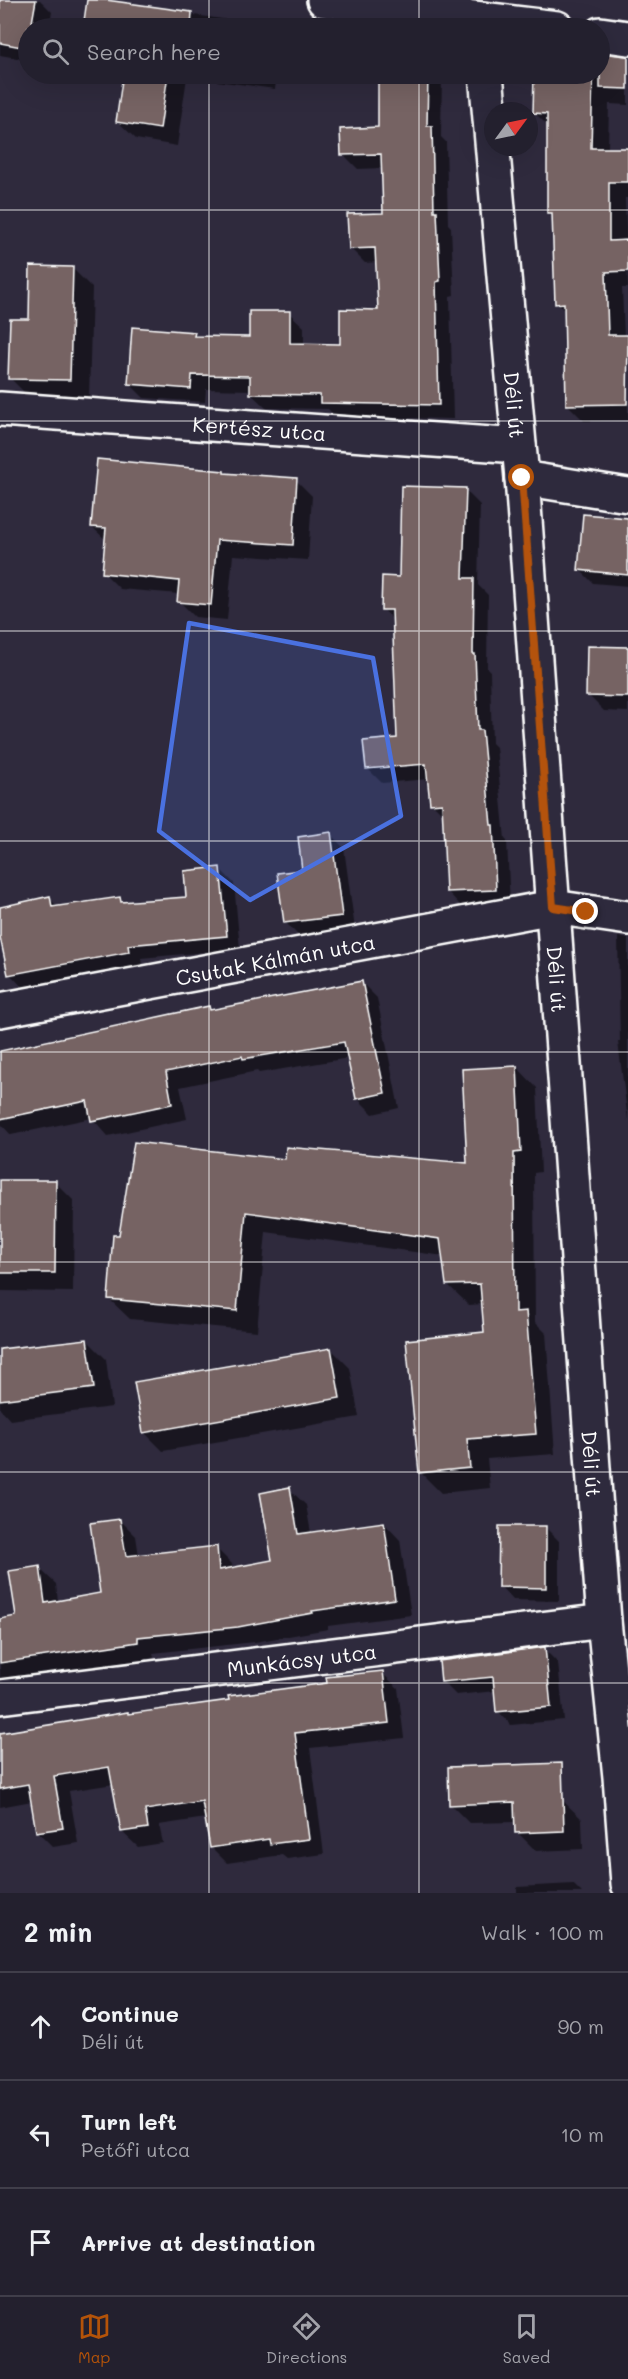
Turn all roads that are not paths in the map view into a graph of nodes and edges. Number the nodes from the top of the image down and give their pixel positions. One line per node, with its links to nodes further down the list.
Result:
1 (324, 0): 2 (street)
2 (482, 16)
3 (610, 35): 4 (street)
4 (628, 38)
5 (487, 84): 7 (street, Déli út)
6 (0, 409): 7 (street, Kertész utca)
7 (519, 446): 8 (street, Déli út)
8 (522, 478): 9 (street); 10 (street, Déli út)
9 (628, 495)
10 (553, 907): 11 (street, Csutak Kálmán utca); 12 (street, Csutak Kálmán utca); 13 (street, Déli út)
11 (628, 918)
12 (0, 1010)
13 (604, 1622): 14 (street, Munkácsy utca); 15 (street, Déli út)
14 (0, 1697)
15 (624, 1778): 16 (street, Déli út)
16 (628, 1884)

